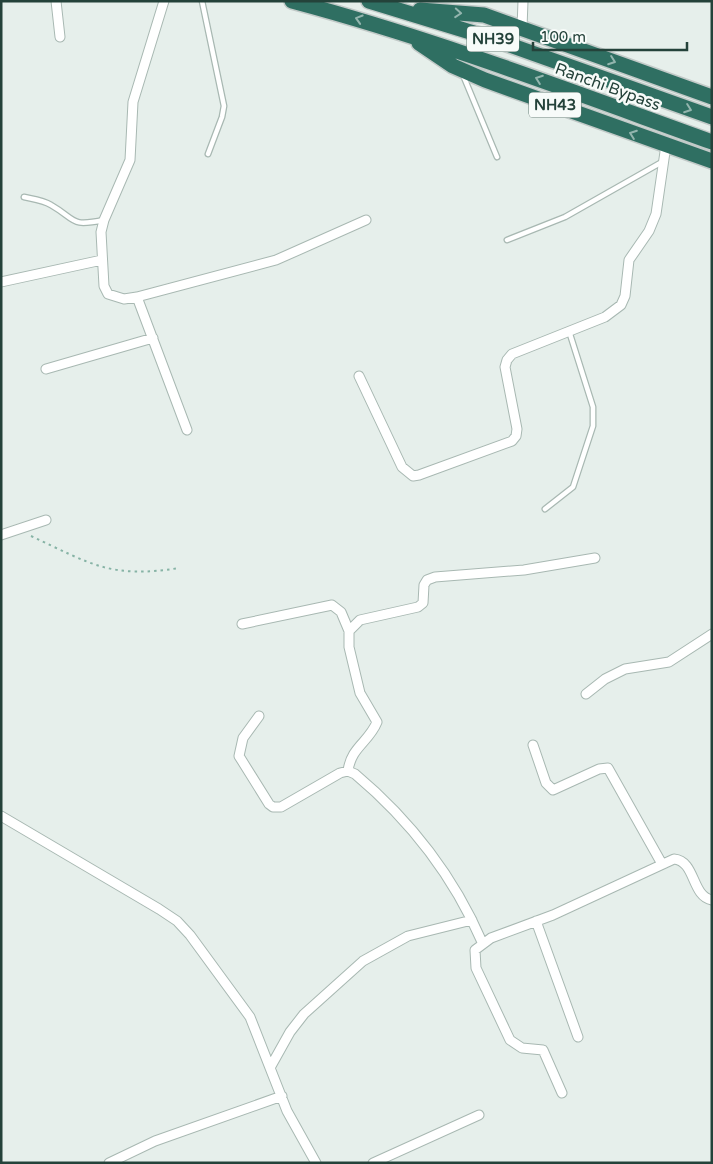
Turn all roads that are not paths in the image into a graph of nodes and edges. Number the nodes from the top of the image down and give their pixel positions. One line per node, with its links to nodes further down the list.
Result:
1 (56, 1): 10 (street)
2 (164, 1): 21 (street)
3 (202, 1): 16 (lane)
4 (292, 1): 9 (highway, Ranchi Bypass / NH43, one-way to 4)
5 (369, 1): 7 (highway, Ranchi Bypass)
6 (523, 1): 8 (street)
7 (392, 8): 8 (highway, one-way to 8); 13 (highway, Ranchi Bypass / NH39, one-way to 13)
8 (522, 28): 12 (highway, one-way to 12)
9 (405, 34): 11 (highway, NH43); 14 (highway, Ranchi Bypass / NH39, one-way to 9)
10 (60, 37)
11 (460, 69): 15 (highway, NH43, one-way to 11); 17 (lane)
12 (712, 97)
13 (712, 117)
14 (712, 142)
15 (666, 145): 18 (street); 19 (highway, NH43)
16 (208, 154)
17 (497, 157)
18 (664, 161): 23 (lane); 27 (street)
19 (712, 162)
20 (24, 198): 21 (lane)
21 (104, 220): 24 (street)
22 (366, 220): 26 (street)
23 (507, 240)
24 (102, 260): 25 (street); 26 (street)
25 (1, 282)
26 (137, 297): 28 (street)
27 (569, 331): 30 (street); 32 (lane)
28 (152, 338): 29 (street); 31 (street)
29 (46, 369)
30 (359, 376)
31 (187, 430)
32 (545, 509)
33 (46, 520): 34 (street)
34 (1, 535)
35 (595, 558): 37 (street)
36 (242, 624): 37 (street)
37 (349, 631): 42 (street)
38 (712, 634): 39 (street)
39 (586, 694)
40 (259, 716): 42 (street)
41 (533, 745): 44 (street)
42 (348, 771): 46 (street)
43 (1, 816): 50 (street)
44 (662, 864): 45 (street); 47 (street)
45 (712, 900)
46 (472, 920): 48 (street); 50 (street)
47 (536, 921): 48 (street); 49 (street)
48 (482, 942): 51 (street)
49 (578, 1036)
50 (271, 1066): 52 (street)
51 (562, 1093)
52 (282, 1096): 54 (street); 55 (street)
53 (479, 1115): 56 (street)
54 (109, 1163)
55 (316, 1163)
56 (373, 1163)

